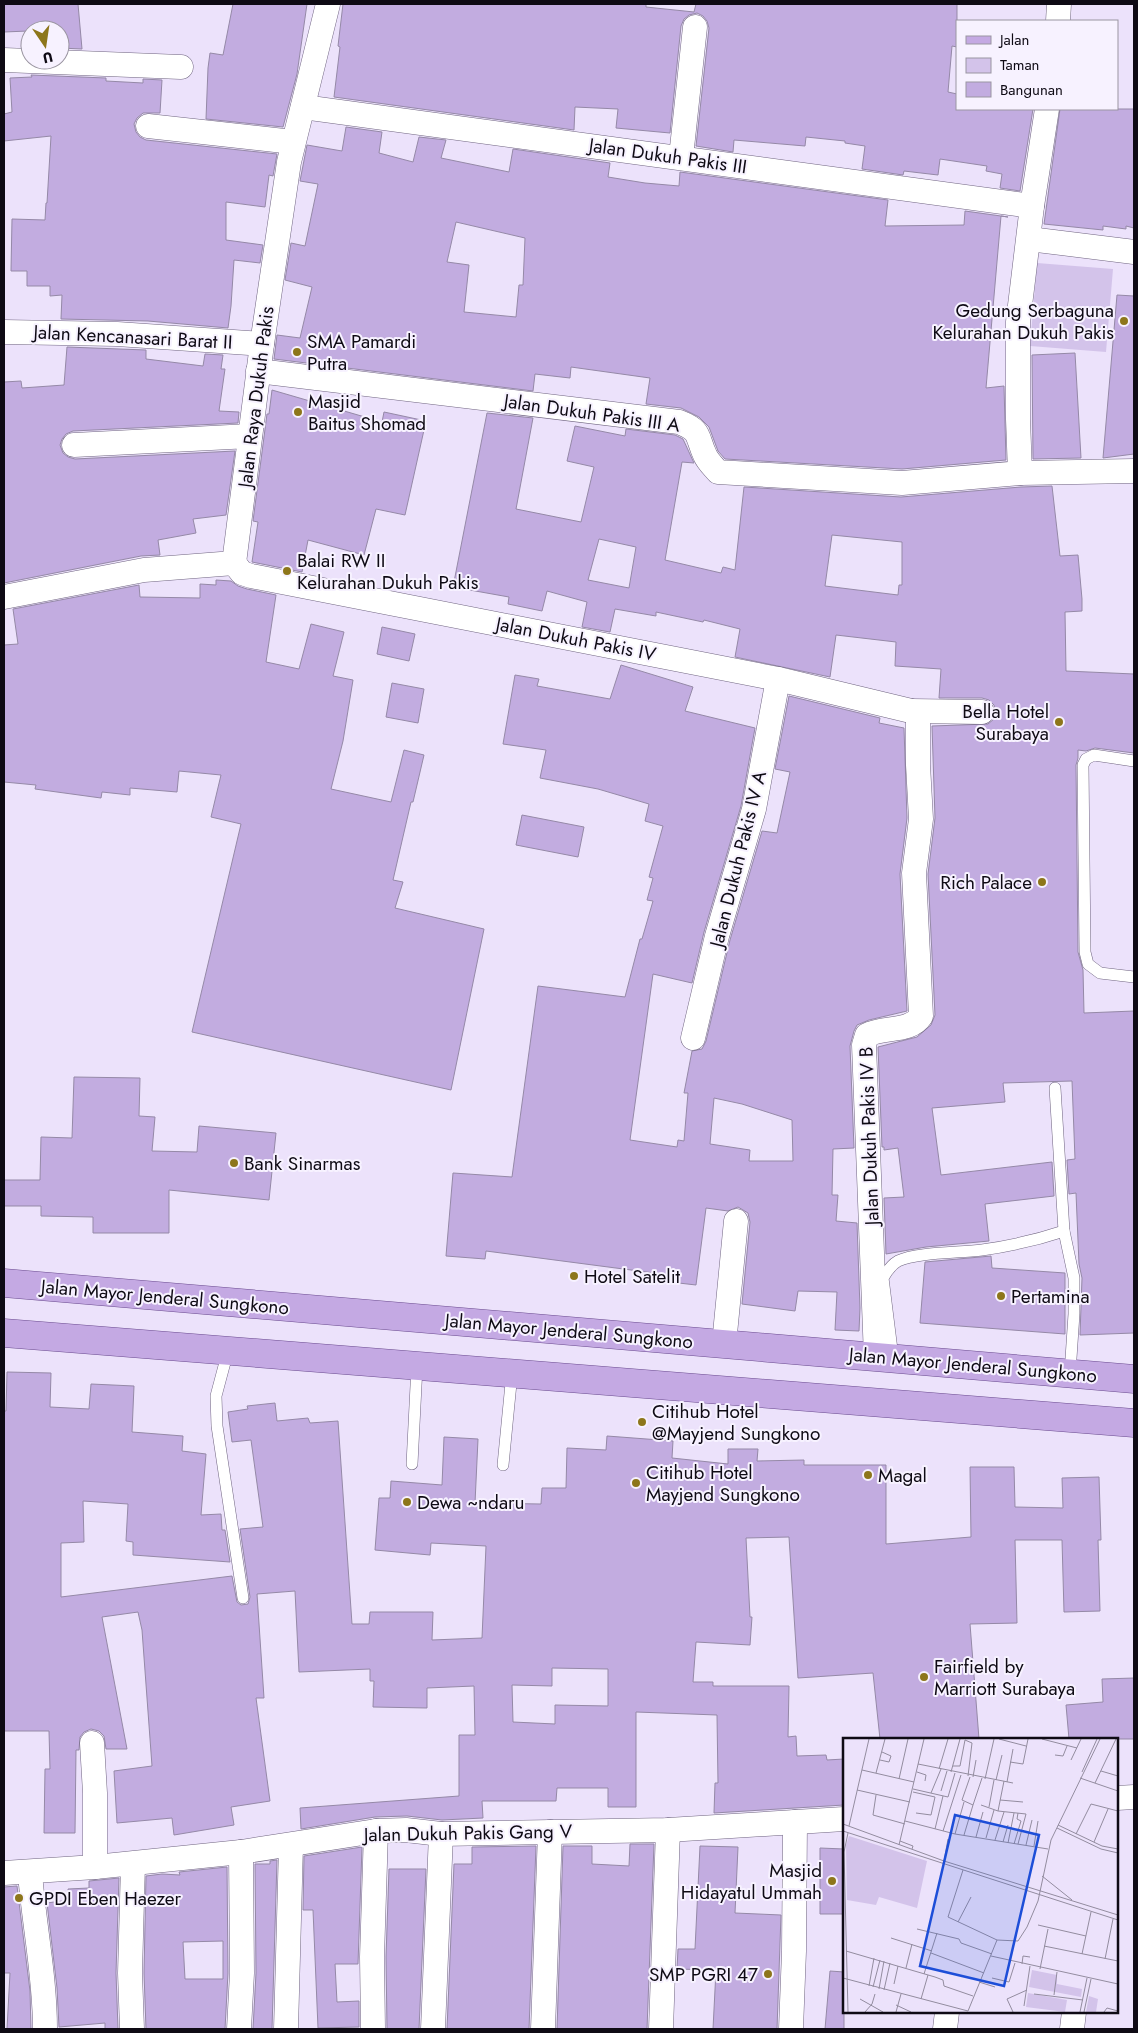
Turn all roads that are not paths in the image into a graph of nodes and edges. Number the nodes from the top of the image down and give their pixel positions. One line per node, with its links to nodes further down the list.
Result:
1 (328, 4): 7 (street, Jalan Raya Dukuh Pakis)
2 (1059, 4): 3 (street)
3 (1058, 20)
4 (696, 27): 11 (street)
5 (4, 60): 6 (street)
6 (181, 68)
7 (303, 107): 10 (street, Jalan Raya Dukuh Pakis); 11 (street, Jalan Dukuh Pakis III)
8 (1047, 110): 12 (street)
9 (148, 126): 10 (street)
10 (292, 142): 16 (street, Jalan Raya Dukuh Pakis)
11 (681, 157): 12 (street, Jalan Dukuh Pakis III)
12 (1032, 206): 13 (street)
13 (1029, 238): 14 (street); 21 (street)
14 (1134, 252)
15 (4, 332): 16 (street, Jalan Kencanasari Barat II)
16 (262, 344): 17 (street, Jalan Raya Dukuh Pakis)
17 (258, 371): 18 (street, Jalan Raya Dukuh Pakis); 21 (street, Jalan Dukuh Pakis III A)
18 (250, 436): 19 (street); 22 (street, Jalan Raya Dukuh Pakis)
19 (74, 445)
20 (1134, 471): 21 (street)
21 (1020, 473)
22 (234, 563): 23 (street); 24 (street, Jalan Dukuh Pakis IV)
23 (4, 597)
24 (778, 679): 26 (street, Jalan Dukuh Pakis IV); 29 (street, Jalan Dukuh Pakis IV A)
25 (982, 712): 26 (street, Jalan Dukuh Pakis IV)
26 (914, 714): 37 (street, Jalan Dukuh Pakis IV B)
27 (1134, 762): 28 (lane)
28 (1134, 977)
29 (693, 1038)
30 (1055, 1088): 32 (lane)
31 (736, 1222): 35 (street)
32 (1064, 1231): 37 (lane); 40 (lane)
33 (4, 1283): 35 (main road, Jalan Mayor Jenderal Sungkono)
34 (4, 1333): 36 (main road)
35 (724, 1344): 37 (main road, Jalan Mayor Jenderal Sungkono)
36 (228, 1351): 38 (main road); 45 (lane)
37 (884, 1358): 40 (main road, Jalan Mayor Jenderal Sungkono)
38 (417, 1366): 39 (main road); 43 (lane)
39 (512, 1373): 42 (main road); 44 (lane)
40 (1070, 1373): 41 (main road, Jalan Mayor Jenderal Sungkono)
41 (1131, 1384): 42 (main road)
42 (1128, 1420)
43 (412, 1464)
44 (503, 1465)
45 (243, 1598)
46 (92, 1744): 58 (street)
47 (1134, 1797): 48 (street)
48 (1118, 1798)
49 (843, 1819): 50 (street, Jalan Dukuh Pakis Gang V)
50 (795, 1822): 51 (street, Jalan Dukuh Pakis Gang V); 71 (street)
51 (668, 1830): 53 (street, Jalan Dukuh Pakis Gang V); 70 (street)
52 (376, 1831): 54 (street, Jalan Dukuh Pakis Gang V); 55 (street, Jalan Dukuh Pakis Gang V); 67 (street)
53 (550, 1832): 54 (street, Jalan Dukuh Pakis Gang V); 69 (street)
54 (441, 1834): 68 (street)
55 (291, 1845): 56 (street, Jalan Dukuh Pakis Gang V); 66 (street)
56 (241, 1852): 57 (street, Jalan Dukuh Pakis Gang V); 65 (street)
57 (134, 1864): 58 (street, Jalan Dukuh Pakis Gang V); 64 (street)
58 (95, 1867): 59 (street, Jalan Dukuh Pakis Gang V)
59 (30, 1873): 60 (street, Jalan Dukuh Pakis Gang V); 63 (street)
60 (4, 1874)
61 (947, 2013): 72 (street)
62 (1074, 2013): 73 (street)
63 (46, 2029)
64 (132, 2029)
65 (239, 2029)
66 (286, 2029)
67 (373, 2029)
68 (433, 2029)
69 (543, 2029)
70 (662, 2029)
71 (791, 2029)
72 (946, 2029)
73 (1072, 2029)

